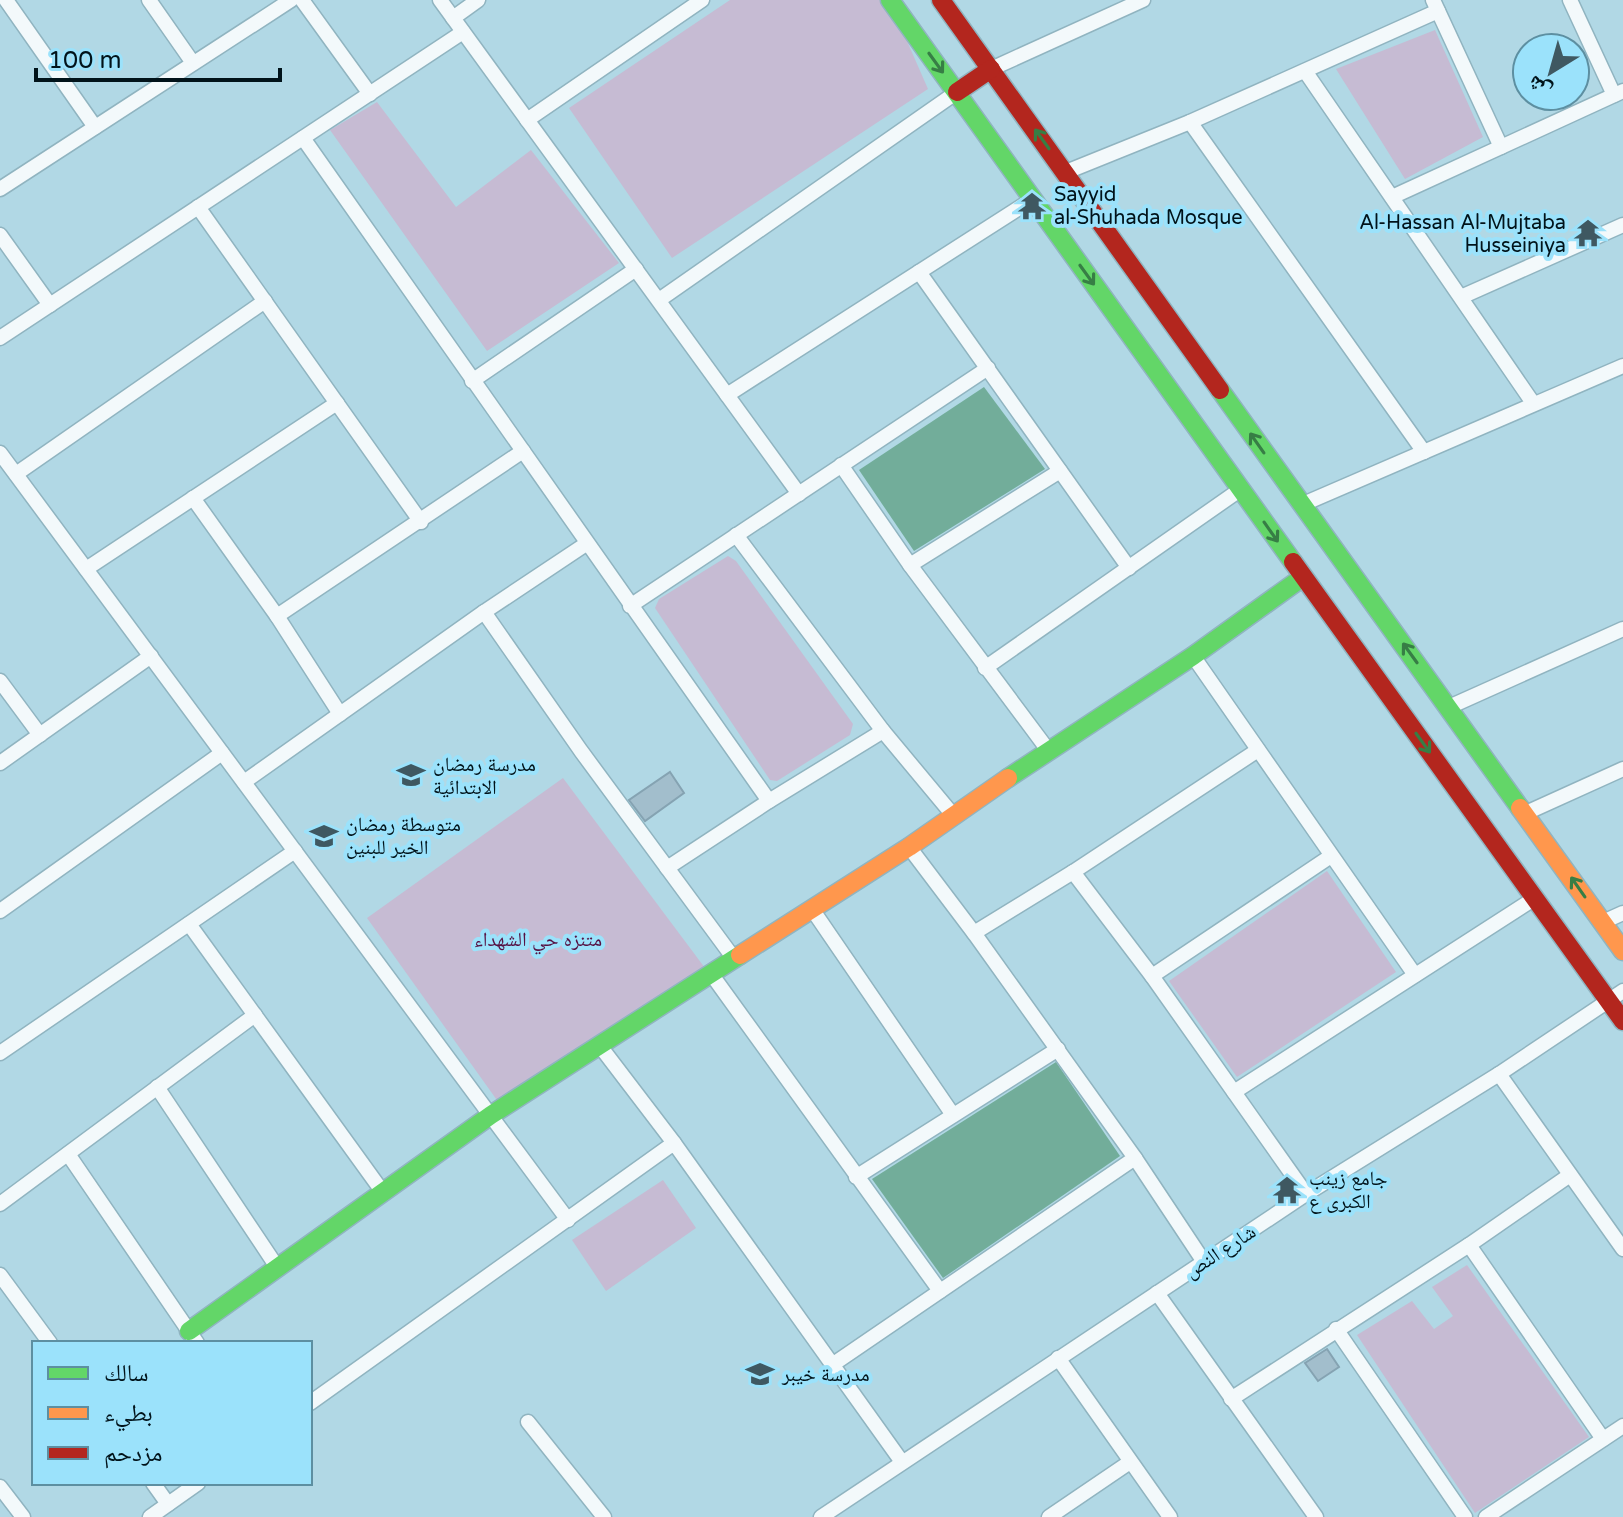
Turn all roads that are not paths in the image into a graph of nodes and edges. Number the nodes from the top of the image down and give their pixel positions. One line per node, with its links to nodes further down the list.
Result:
1 (6, 0): 12 (street); 24 (street)
2 (149, 0): 16 (street)
3 (291, 0): 16 (street)
4 (302, 0): 21 (street)
5 (440, 0): 14 (street)
6 (478, 0): 14 (street)
7 (702, 0): 22 (street)
8 (890, 0): 19 (main road, one-way to 19)
9 (941, 0): 17 (main road)
10 (1143, 0): 17 (street)
11 (1570, 0): 20 (street)
12 (0, 4)
13 (1436, 6): 18 (street); 26 (street)
14 (453, 18): 15 (street)
15 (463, 32): 21 (street); 22 (street)
16 (193, 63): 24 (street)
17 (991, 69): 19 (main road); 27 (main road, one-way to 17)
18 (1305, 71): 23 (street); 29 (street)
19 (957, 92): 30 (main road); 37 (street)
20 (1618, 93): 26 (street)
21 (370, 94): 25 (street)
22 (527, 120): 34 (street)
23 (1190, 122): 27 (street); 48 (street)
24 (95, 127): 28 (street)
25 (303, 138): 31 (street); 43 (street)
26 (1501, 147): 29 (street)
27 (1066, 172): 56 (main road, one-way to 27)
28 (0, 189)
29 (1392, 197): 36 (street)
30 (1033, 199): 35 (street); 53 (main road, one-way to 53)
31 (198, 207): 38 (street); 39 (street)
32 (1623, 225): 36 (street)
33 (0, 235): 39 (street)
34 (636, 269): 37 (street); 43 (street)
35 (919, 272): 42 (street); 44 (street)
36 (1461, 297): 46 (street)
37 (659, 300): 44 (street)
38 (265, 301): 45 (street); 52 (street)
39 (50, 305): 40 (street)
40 (0, 338)
41 (1623, 366): 46 (street)
42 (988, 368): 50 (street); 51 (street)
43 (472, 381): 47 (street)
44 (727, 395): 54 (street)
45 (337, 403): 55 (street); 57 (street)
46 (1533, 403): 48 (street)
47 (523, 451): 57 (street); 59 (street)
48 (1424, 452): 56 (street)
49 (0, 453): 52 (street)
50 (841, 465): 54 (street); 60 (street)
51 (1060, 471): 60 (street); 61 (street)
52 (16, 474): 62 (street)
53 (1241, 489): 61 (street); 63 (main road, one-way to 63)
54 (799, 494): 58 (street)
55 (193, 498): 62 (street); 66 (street)
56 (1301, 505): 72 (main road, one-way to 56)
57 (421, 522): 66 (street)
58 (736, 535): 64 (street); 74 (street)
59 (586, 544): 64 (street); 65 (street)
60 (910, 565): 70 (street)
61 (1129, 568): 70 (street)
62 (86, 569): 68 (street)
63 (1303, 577): 69 (main road); 90 (main road, one-way to 90)
64 (630, 606): 82 (street)
65 (484, 612): 73 (street); 88 (street)
66 (277, 616): 73 (street)
67 (1623, 629): 72 (street)
68 (151, 656): 75 (street); 78 (street)
69 (1193, 656): 76 (main road); 77 (street)
70 (985, 668): 76 (street)
71 (0, 681): 75 (street)
72 (1449, 707): 83 (main road)
73 (340, 714): 81 (street)
74 (883, 731): 82 (street); 84 (street)
75 (40, 735): 79 (street)
76 (1048, 750): 84 (main road)
77 (1258, 750): 87 (street); 89 (street)
78 (222, 753): 81 (street); 92 (street)
79 (0, 763)
80 (1623, 769): 83 (street)
81 (244, 782): 86 (street)
82 (769, 801): 88 (street)
83 (1526, 813): 94 (main road, one-way to 83)
84 (953, 815): 85 (main road)
85 (909, 847): 91 (main road); 96 (street)
86 (295, 851): 95 (street); 111 (street)
87 (1331, 856): 100 (street); 101 (street)
88 (667, 868): 98 (street)
89 (1073, 872): 96 (street); 101 (street)
90 (1535, 898): 100 (street); 102 (main road)
91 (812, 909): 98 (main road); 112 (street)
92 (0, 911)
93 (1623, 913): 94 (street)
94 (1603, 922): 97 (main road)
95 (189, 924): 103 (street); 107 (street)
96 (974, 933): 106 (street)
97 (1623, 951)
98 (735, 960): 99 (main road)
99 (712, 975): 105 (main road); 117 (street)
100 (1415, 975): 110 (street)
101 (1152, 976): 110 (street)
102 (1616, 996): 104 (main road); 108 (street, شارع النص)
103 (255, 1015): 109 (street); 118 (street)
104 (1623, 1021)
105 (600, 1046): 111 (main road); 113 (street)
106 (1058, 1049): 112 (street); 115 (street)
107 (0, 1053)
108 (1499, 1074): 116 (street); 119 (street, شارع النص)
109 (157, 1087): 114 (street); 125 (street)
110 (1234, 1092): 119 (street)
111 (491, 1115): 118 (main road); 121 (street)
112 (953, 1115): 117 (street)
113 (674, 1143): 121 (street); 133 (street)
114 (68, 1154): 120 (street); 130 (street)
115 (1135, 1158): 124 (street); 127 (street)
116 (1570, 1175): 122 (street); 123 (street)
117 (856, 1177): 127 (street)
118 (382, 1191): 125 (main road)
119 (1306, 1194): 124 (street, شارع النص)
120 (0, 1204)
121 (568, 1220): 135 (street)
122 (1469, 1245): 129 (street); 138 (street)
123 (1623, 1249)
124 (1204, 1262): 128 (street, شارع النص)
125 (277, 1267): 130 (main road)
126 (0, 1276): 131 (street)
127 (940, 1291): 133 (street)
128 (1157, 1293): 132 (street, شارع النص); 134 (street)
129 (1336, 1329): 134 (street); 152 (street)
130 (193, 1337)
131 (49, 1341)
132 (1058, 1358): 139 (street, شارع النص); 140 (street)
133 (832, 1365): 139 (street)
134 (1231, 1399): 151 (street)
135 (312, 1402)
136 (528, 1422): 147 (street)
137 (1623, 1426): 138 (street)
138 (1603, 1439): 153 (street)
139 (902, 1462): 148 (street, شارع النص)
140 (1130, 1462): 149 (street); 150 (street)
141 (154, 1485): 144 (street)
142 (195, 1485): 144 (street)
143 (0, 1487): 145 (street)
144 (168, 1504): 146 (street)
145 (23, 1517)
146 (150, 1517)
147 (604, 1517)
148 (821, 1517)
149 (1050, 1517)
150 (1170, 1517)
151 (1316, 1517)
152 (1465, 1517)
153 (1486, 1517)

